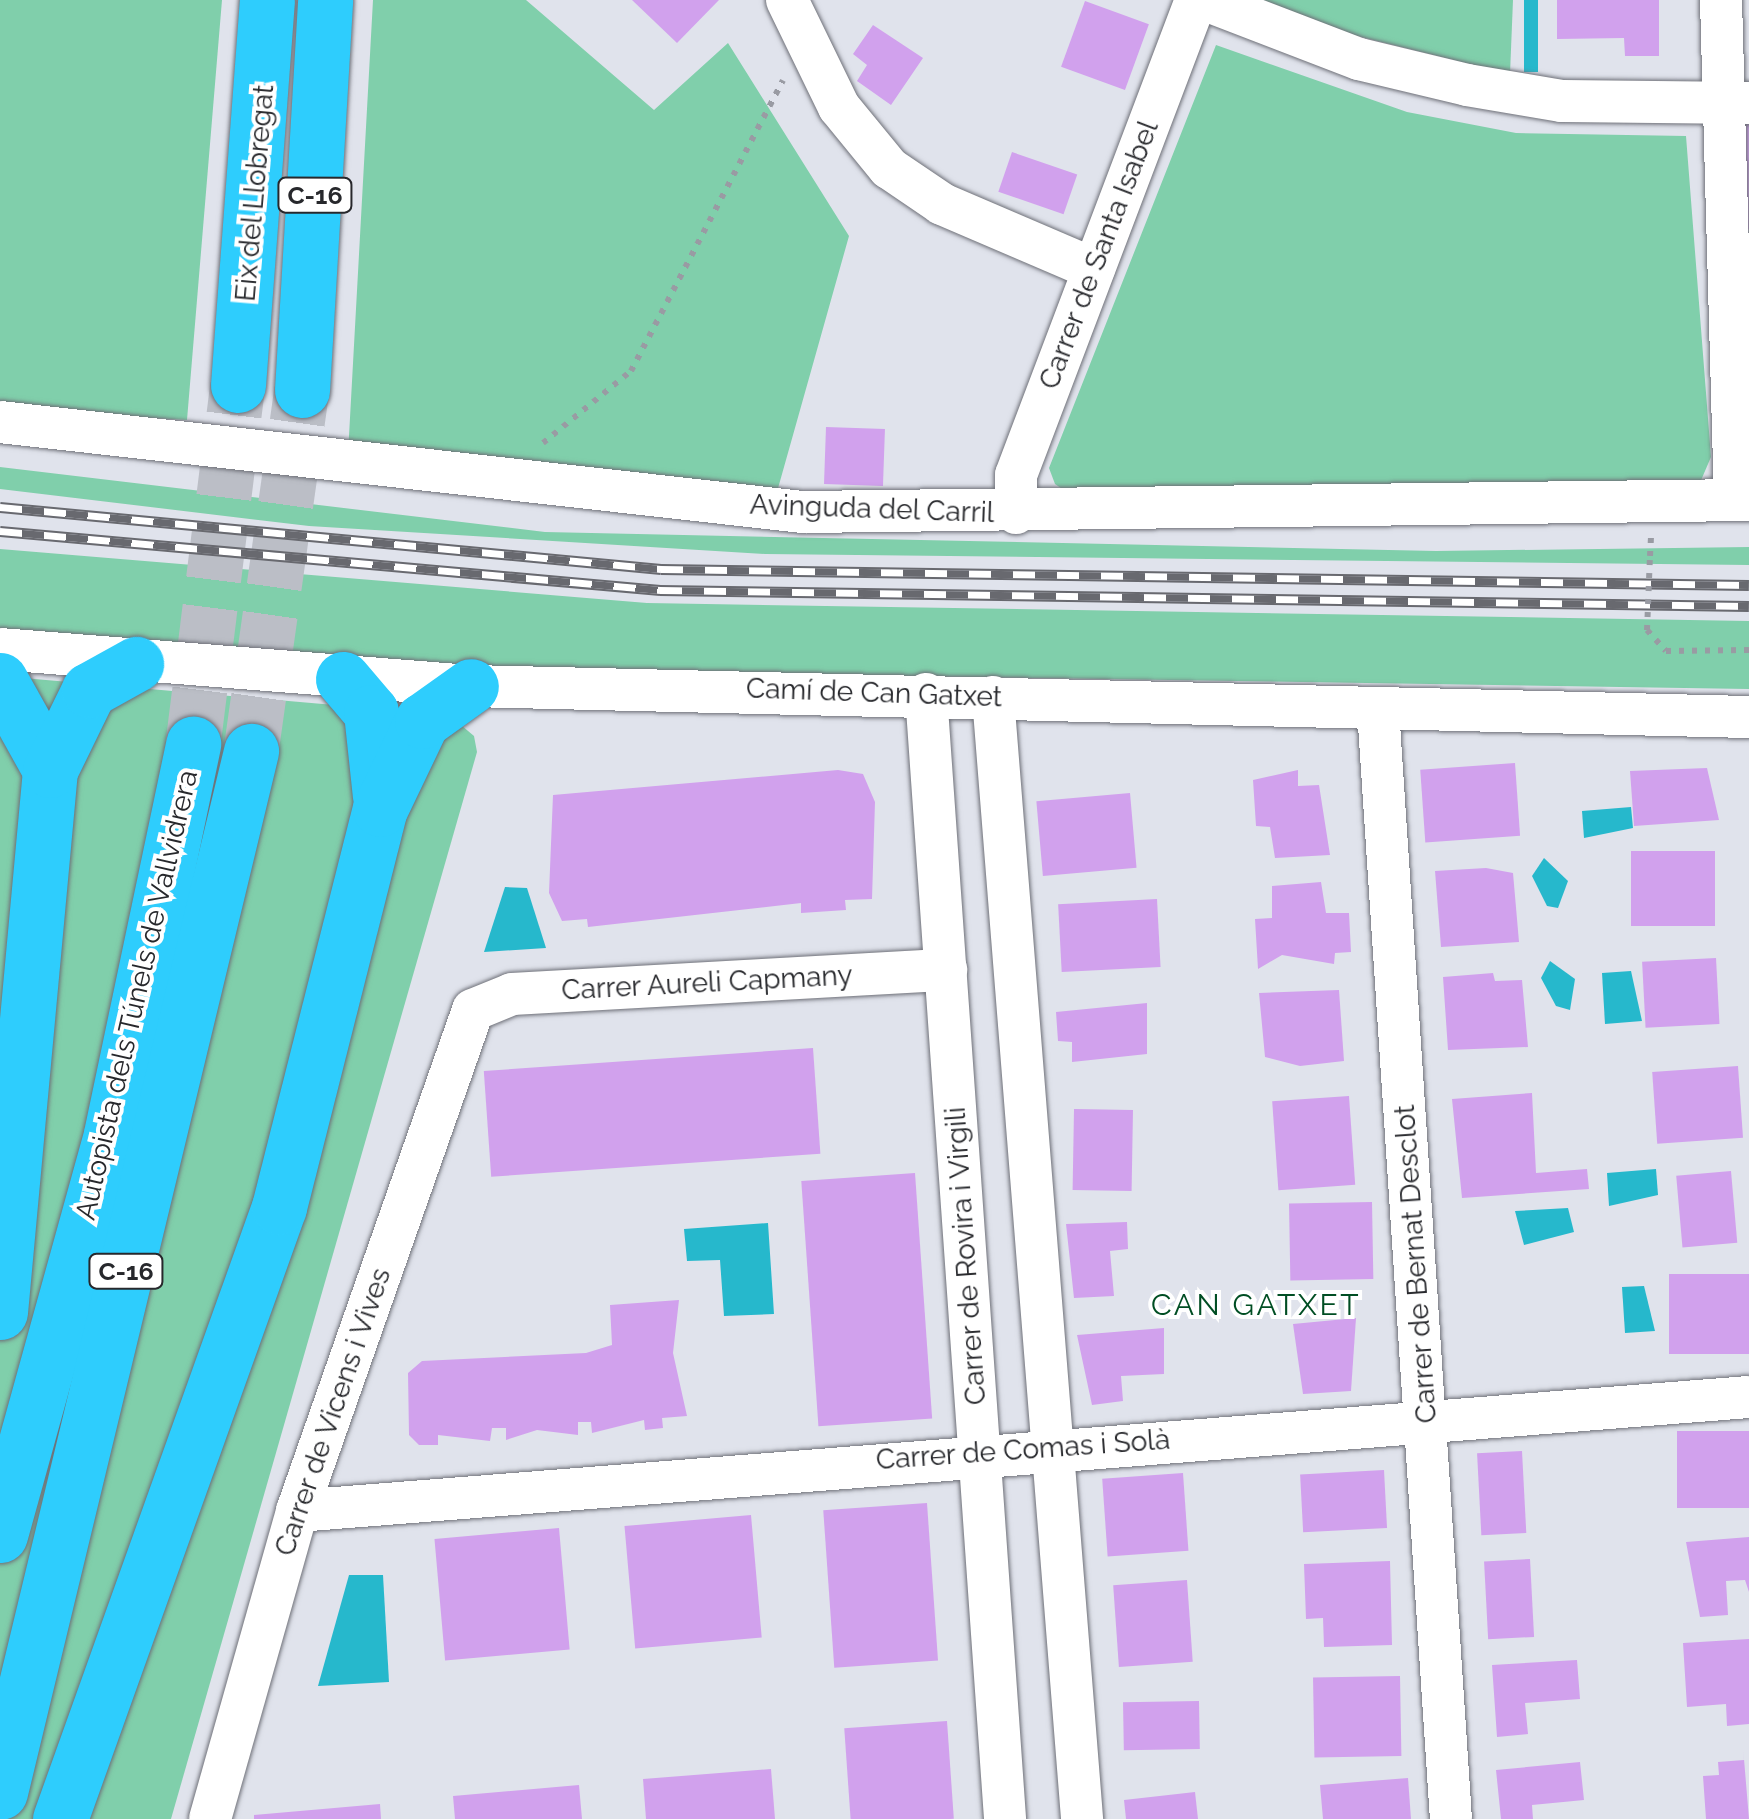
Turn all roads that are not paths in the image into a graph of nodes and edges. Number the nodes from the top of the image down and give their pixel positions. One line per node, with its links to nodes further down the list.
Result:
1 (268, 0): 9 (highway, Eix del Llobregat / C-16)
2 (325, 0): 10 (highway, Eix del Llobregat / C-16)
3 (1196, 0): 8 (street, Carrer de Santa Isabel)
4 (1205, 0): 7 (street)
5 (1721, 0): 7 (street)
6 (796, 15): 8 (street)
7 (1736, 104): 12 (street)
8 (1094, 269): 13 (street, Carrer de Santa Isabel)
9 (238, 386)
10 (302, 390)
11 (0, 422): 13 (street, Avinguda del Carril)
12 (1742, 500): 13 (street, Avinguda del Carril)
13 (1016, 513)
14 (0, 649): 15 (street, Camí de Can Gatxet)
15 (136, 664): 16 (street, Camí de Can Gatxet); 25 (highway)
16 (344, 679): 18 (street, Camí de Can Gatxet); 26 (highway)
17 (0, 680): 25 (highway)
18 (471, 686): 19 (street, Camí de Can Gatxet); 26 (highway)
19 (926, 694): 20 (street, Camí de Can Gatxet); 27 (street, Carrer de Rovira i Virgili)
20 (993, 697): 21 (street, Camí de Can Gatxet); 32 (street)
21 (1378, 709): 22 (street, Camí de Can Gatxet); 31 (street, Carrer de Bernat Desclot)
22 (1749, 718)
23 (193, 744): 35 (highway, Autopista dels Túnels de Vallvidrera / C-16)
24 (251, 751): 36 (highway, C-16)
25 (50, 770): 29 (highway)
26 (380, 809): 37 (highway)
27 (946, 970): 28 (street, Carrer Aureli Capmany); 33 (street, Carrer de Rovira i Virgili)
28 (473, 1010): 34 (street, Carrer de Vicens i Vives)
29 (0, 1312)
30 (1749, 1397): 31 (street, Carrer de Comas i Solà)
31 (1426, 1420): 32 (street, Carrer de Comas i Solà); 41 (street, Carrer de Bernat Desclot)
32 (1052, 1446): 33 (street, Carrer de Comas i Solà); 40 (street)
33 (980, 1452): 34 (street, Carrer de Comas i Solà); 39 (street, Carrer de Rovira i Virgili)
34 (297, 1511): 38 (street, Carrer de Vicens i Vives)
35 (0, 1535)
36 (0, 1792)
37 (60, 1819)
38 (210, 1819)
39 (1005, 1819)
40 (1082, 1819)
41 (1451, 1819)

